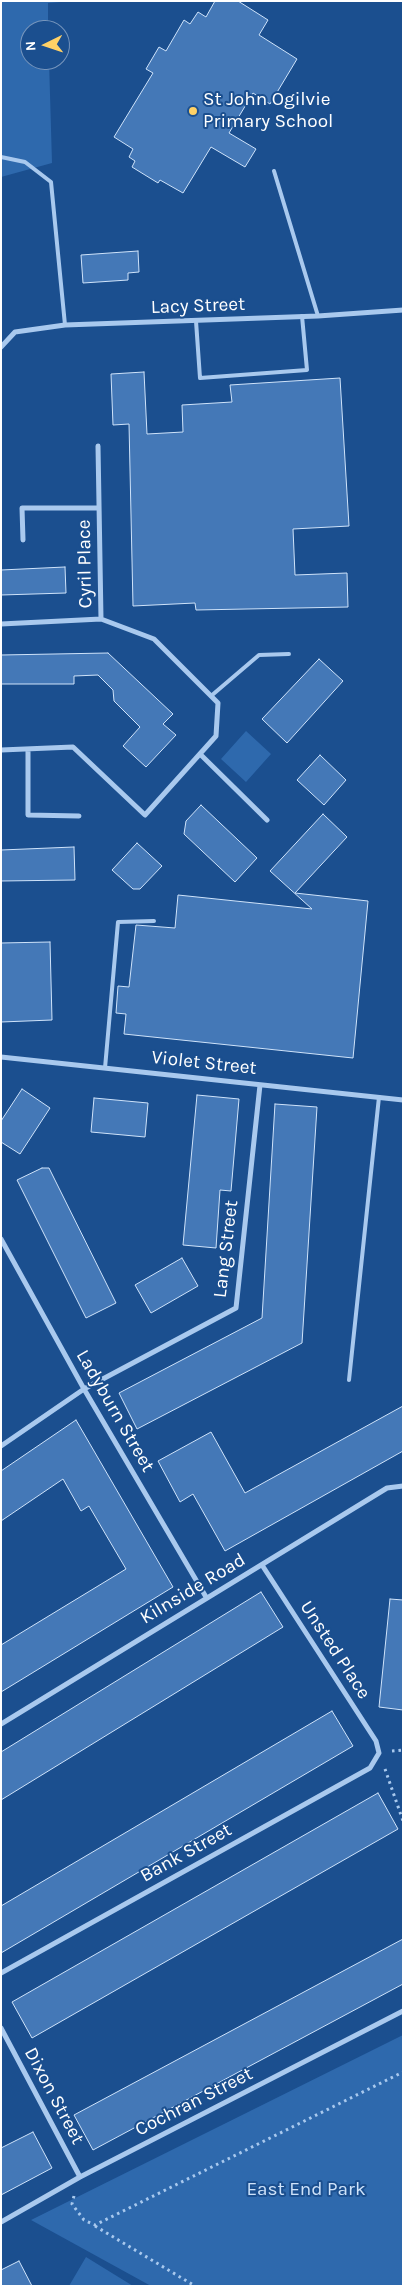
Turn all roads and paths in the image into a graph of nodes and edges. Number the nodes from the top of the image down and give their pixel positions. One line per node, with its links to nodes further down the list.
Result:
1 (1, 157): 7 (lane)
2 (274, 171): 5 (lane)
3 (403, 310): 5 (street, Lacy Street)
4 (302, 316): 5 (street, Lacy Street); 6 (street, Lacy Street); 6 (lane)
5 (318, 316)
6 (196, 321): 7 (street, Lacy Street)
7 (65, 325): 8 (street, Lacy Street)
8 (1, 347)
9 (98, 446): 10 (street, Cyril Place)
10 (99, 508): 11 (street, Cyril Place); 12 (street, Cyril Place)
11 (23, 540)
12 (101, 619): 13 (street); 15 (street)
13 (1, 624)
14 (289, 654): 15 (lane)
15 (211, 696): 18 (street)
16 (28, 749): 17 (street); 18 (street); 19 (street)
17 (1, 750)
18 (200, 754): 20 (street)
19 (79, 816)
20 (267, 820)
21 (154, 921): 23 (lane)
22 (1, 1057): 23 (street, Violet Street)
23 (105, 1068): 24 (street, Violet Street)
24 (260, 1084): 25 (street, Violet Street); 29 (street, Lang Street)
25 (379, 1097): 26 (street, Violet Street); 28 (lane)
26 (403, 1100)
27 (1, 1239): 29 (street, Ladyburn Street)
28 (349, 1380)
29 (84, 1389): 30 (street); 33 (street, Ladyburn Street)
30 (1, 1446)
31 (403, 1486): 32 (street, Kilnside Road)
32 (262, 1565): 33 (street, Kilnside Road); 36 (street, Unsted Place)
33 (206, 1597): 34 (street, Kilnside Road)
34 (1, 1724)
35 (403, 1750): 36 (path)
36 (379, 1753): 37 (path); 38 (street, Bank Street)
37 (403, 1821)
38 (1, 1973)
39 (403, 2011): 42 (street, Cochran Street)
40 (1, 2028): 42 (street, Dixon Street)
41 (403, 2072): 44 (path)
42 (80, 2178): 43 (street, Cochran Street); 44 (path)
43 (1, 2222)
44 (95, 2225): 45 (path)
45 (195, 2286)

